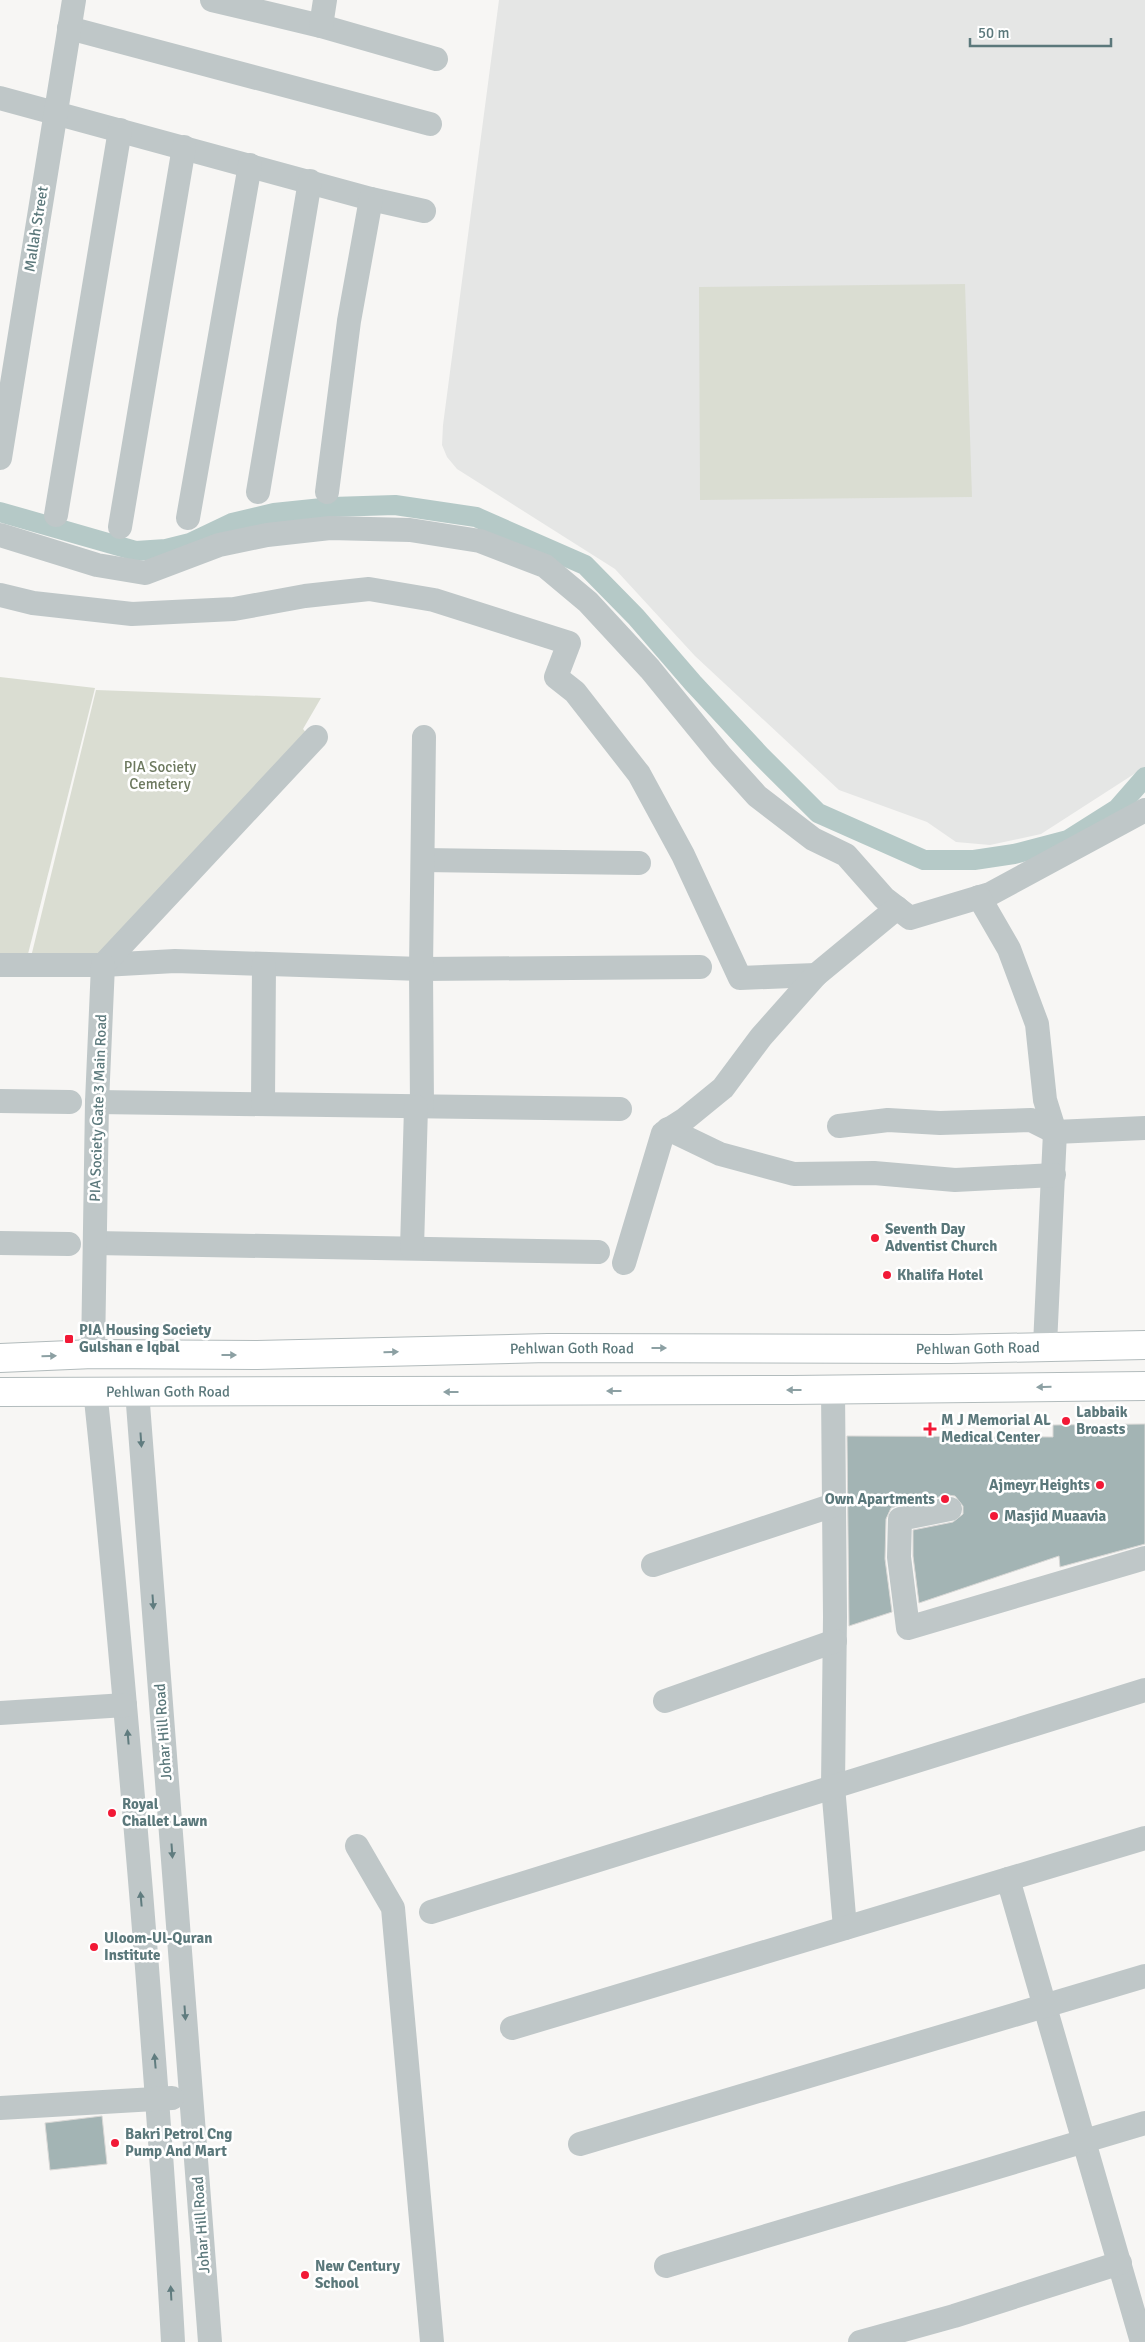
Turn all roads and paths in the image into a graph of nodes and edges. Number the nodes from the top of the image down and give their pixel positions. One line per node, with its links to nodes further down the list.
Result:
1 (74, 0): 5 (street, Mallah Street)
2 (212, 0): 4 (street)
3 (325, 0): 4 (street)
4 (321, 26): 6 (street)
5 (69, 28): 8 (street, Mallah Street); 9 (street)
6 (436, 59)
7 (0, 98): 8 (street)
8 (55, 112): 10 (street); 16 (street, Mallah Street)
9 (430, 124)
10 (120, 130): 11 (street); 19 (street)
11 (184, 147): 12 (street); 21 (street)
12 (250, 164): 13 (street); 20 (street)
13 (310, 181): 14 (street); 17 (street)
14 (370, 199): 15 (street); 18 (street)
15 (424, 211)
16 (0, 458)
17 (258, 492)
18 (327, 492)
19 (56, 515)
20 (188, 518)
21 (120, 527)
22 (0, 535): 30 (street)
23 (0, 595): 36 (street)
24 (424, 736): 27 (street)
25 (316, 737): 33 (street)
26 (1145, 810): 29 (street)
27 (423, 860): 28 (street); 35 (street)
28 (639, 862)
29 (979, 897): 30 (street); 46 (street)
30 (897, 908): 36 (street)
31 (264, 964): 33 (street); 35 (street); 40 (street)
32 (0, 965): 33 (street)
33 (103, 965): 39 (street, PIA Society Gate 3 Main Road)
34 (700, 967): 35 (street)
35 (421, 969): 41 (street)
36 (816, 976): 45 (street)
37 (0, 1100): 38 (street)
38 (70, 1102)
39 (97, 1102): 40 (street); 49 (street, PIA Society Gate 3 Main Road)
40 (263, 1103): 41 (street)
41 (419, 1107): 42 (street); 51 (street)
42 (620, 1109)
43 (839, 1126): 46 (street)
44 (1145, 1128): 46 (street)
45 (668, 1129): 47 (street); 53 (street)
46 (1055, 1132): 47 (street)
47 (1054, 1175): 55 (street)
48 (0, 1243): 50 (street)
49 (95, 1243): 51 (street); 58 (street, PIA Society Gate 3 Main Road)
50 (69, 1244)
51 (412, 1248): 52 (street)
52 (598, 1252)
53 (624, 1263)
54 (1145, 1345): 56 (main road, Pehlwan Goth Road)
55 (1045, 1346): 56 (main road, Pehlwan Goth Road); 57 (main road, Pehlwan Goth Road)
56 (1087, 1346): 62 (main road)
57 (867, 1349): 59 (main road, Pehlwan Goth Road, one-way to 57); 63 (main road)
58 (93, 1354): 59 (main road, Pehlwan Goth Road, one-way to 59); 60 (main road, Pehlwan Goth Road, one-way to 58)
59 (257, 1355): 68 (main road)
60 (0, 1358)
61 (1145, 1386): 62 (main road, Pehlwan Goth Road)
62 (1087, 1387): 63 (main road, Pehlwan Goth Road, one-way to 63)
63 (865, 1389): 65 (main road, Pehlwan Goth Road)
64 (95, 1390): 66 (main road, Pehlwan Goth Road); 67 (main road, Pehlwan Goth Road); 76 (street)
65 (833, 1390): 68 (main road, Pehlwan Goth Road, one-way to 68); 69 (street)
66 (137, 1391): 68 (main road, Pehlwan Goth Road); 87 (street, Johar Hill Road, one-way to 87)
67 (0, 1392)
68 (256, 1392)
69 (834, 1505): 72 (street); 73 (street)
70 (950, 1509): 71 (street)
71 (1145, 1558)
72 (653, 1565)
73 (835, 1641): 75 (street); 78 (street)
74 (1145, 1690): 78 (street)
75 (665, 1701)
76 (125, 1705): 77 (street); 88 (street, one-way to 76)
77 (0, 1713)
78 (832, 1786): 82 (street); 83 (street)
79 (1145, 1838): 81 (street)
80 (357, 1846): 98 (street)
81 (1008, 1879): 83 (street); 85 (street)
82 (431, 1912)
83 (846, 1928): 86 (street)
84 (1145, 1976): 85 (street)
85 (1045, 2004): 91 (street); 92 (street)
86 (512, 2028)
87 (191, 2097): 88 (street); 97 (street, Johar Hill Road)
88 (158, 2099): 89 (street); 96 (street, one-way to 88)
89 (0, 2108)
90 (1145, 2123): 91 (street)
91 (1086, 2141): 93 (street); 94 (street)
92 (580, 2144)
93 (1120, 2263): 95 (street); 99 (street)
94 (666, 2266)
95 (1139, 2309): 100 (street)
96 (173, 2342)
97 (210, 2342)
98 (432, 2342)
99 (860, 2342)
100 (1142, 2342)

